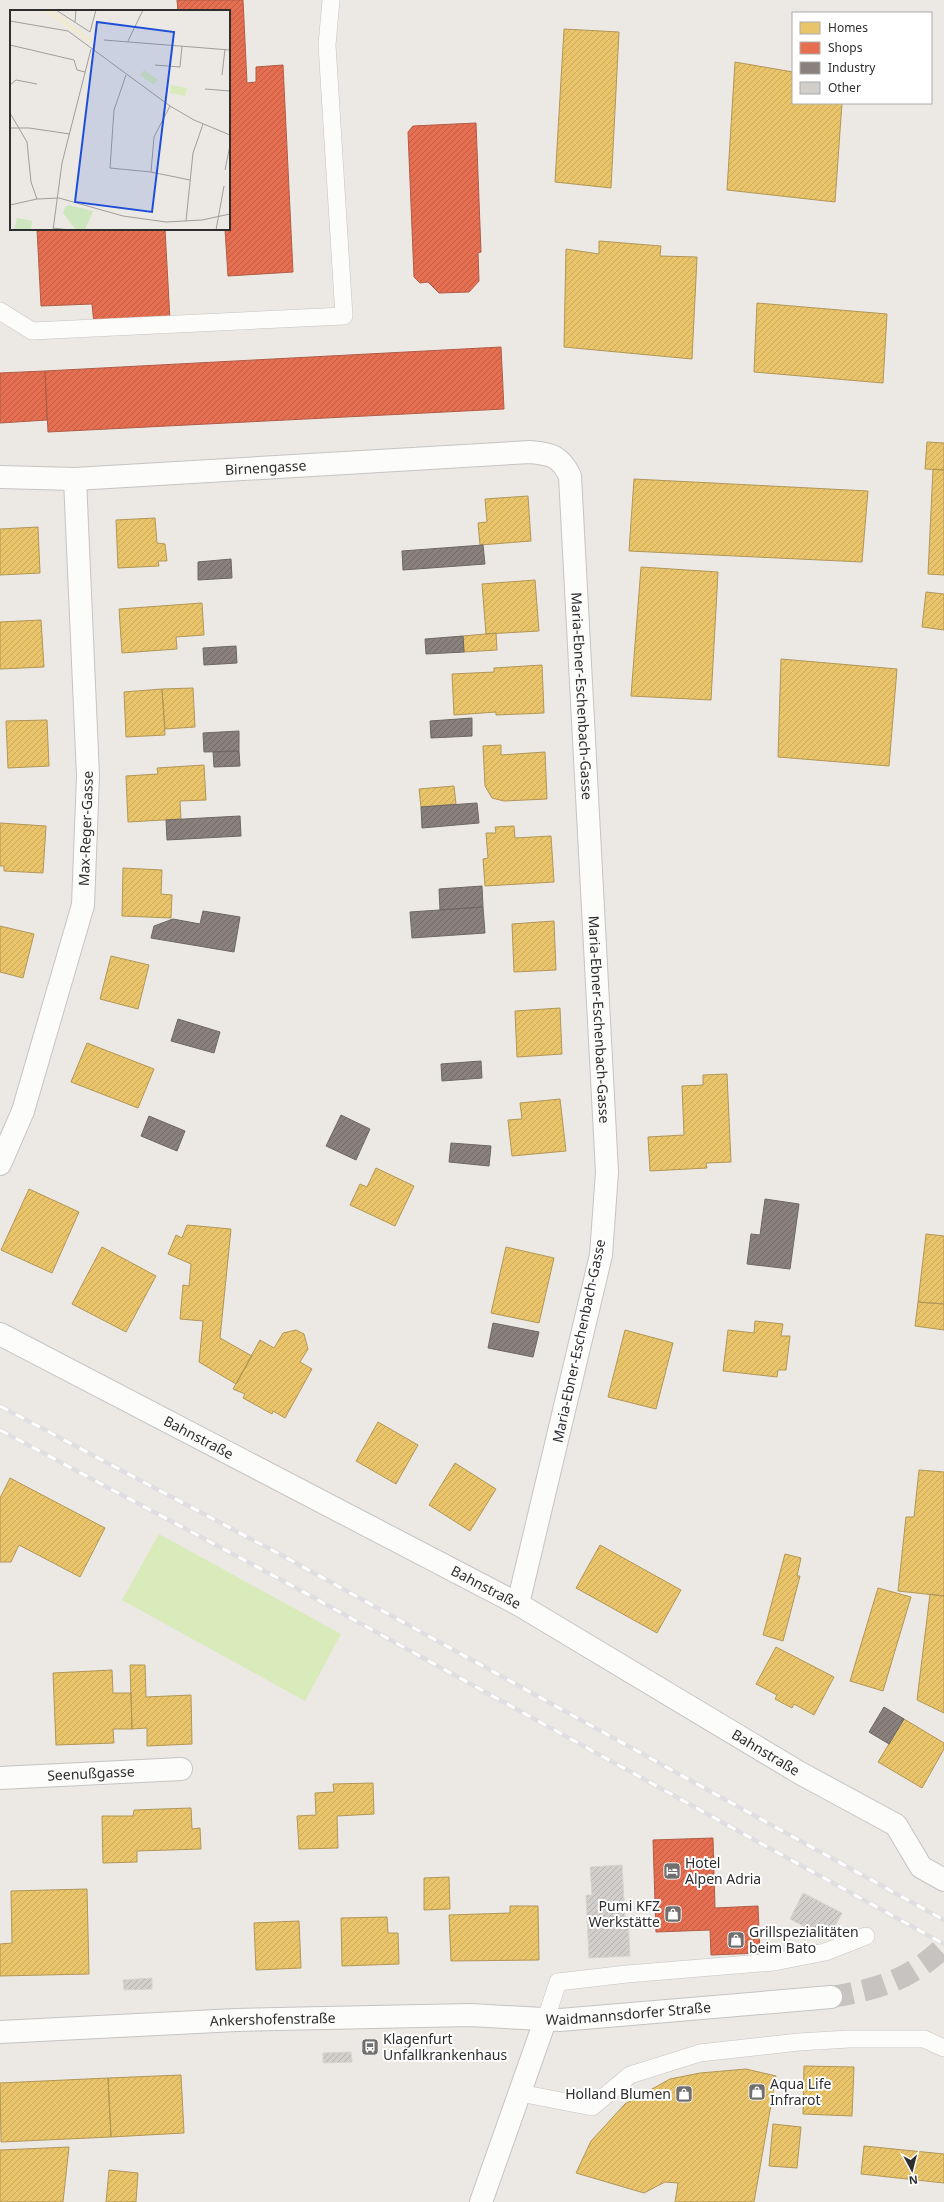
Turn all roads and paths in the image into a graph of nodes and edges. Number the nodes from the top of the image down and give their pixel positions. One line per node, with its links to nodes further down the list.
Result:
1 (331, 0): 2 (lane)
2 (0, 311)
3 (530, 452): 5 (street, Birnengasse); 8 (street, Maria-Ebner-Eschenbach-Gasse)
4 (0, 477): 5 (street, Birnengasse)
5 (75, 479): 6 (street, Max-Reger-Gasse)
6 (0, 1164)
7 (0, 1334): 8 (street, Bahnstraße)
8 (518, 1604): 11 (street, Bahnstraße)
9 (181, 1769): 10 (street, Seenußgasse)
10 (0, 1778)
11 (944, 1880)
12 (866, 1936): 14 (lane)
13 (831, 1997): 14 (street, Waidmannsdorfer Straße)
14 (545, 2021): 15 (street, Ankershofenstraße); 17 (street, Waidmannsdorfer Straße)
15 (0, 2032)
16 (944, 2048): 17 (lane)
17 (520, 2093): 18 (street, Waidmannsdorfer Straße)
18 (481, 2202)

